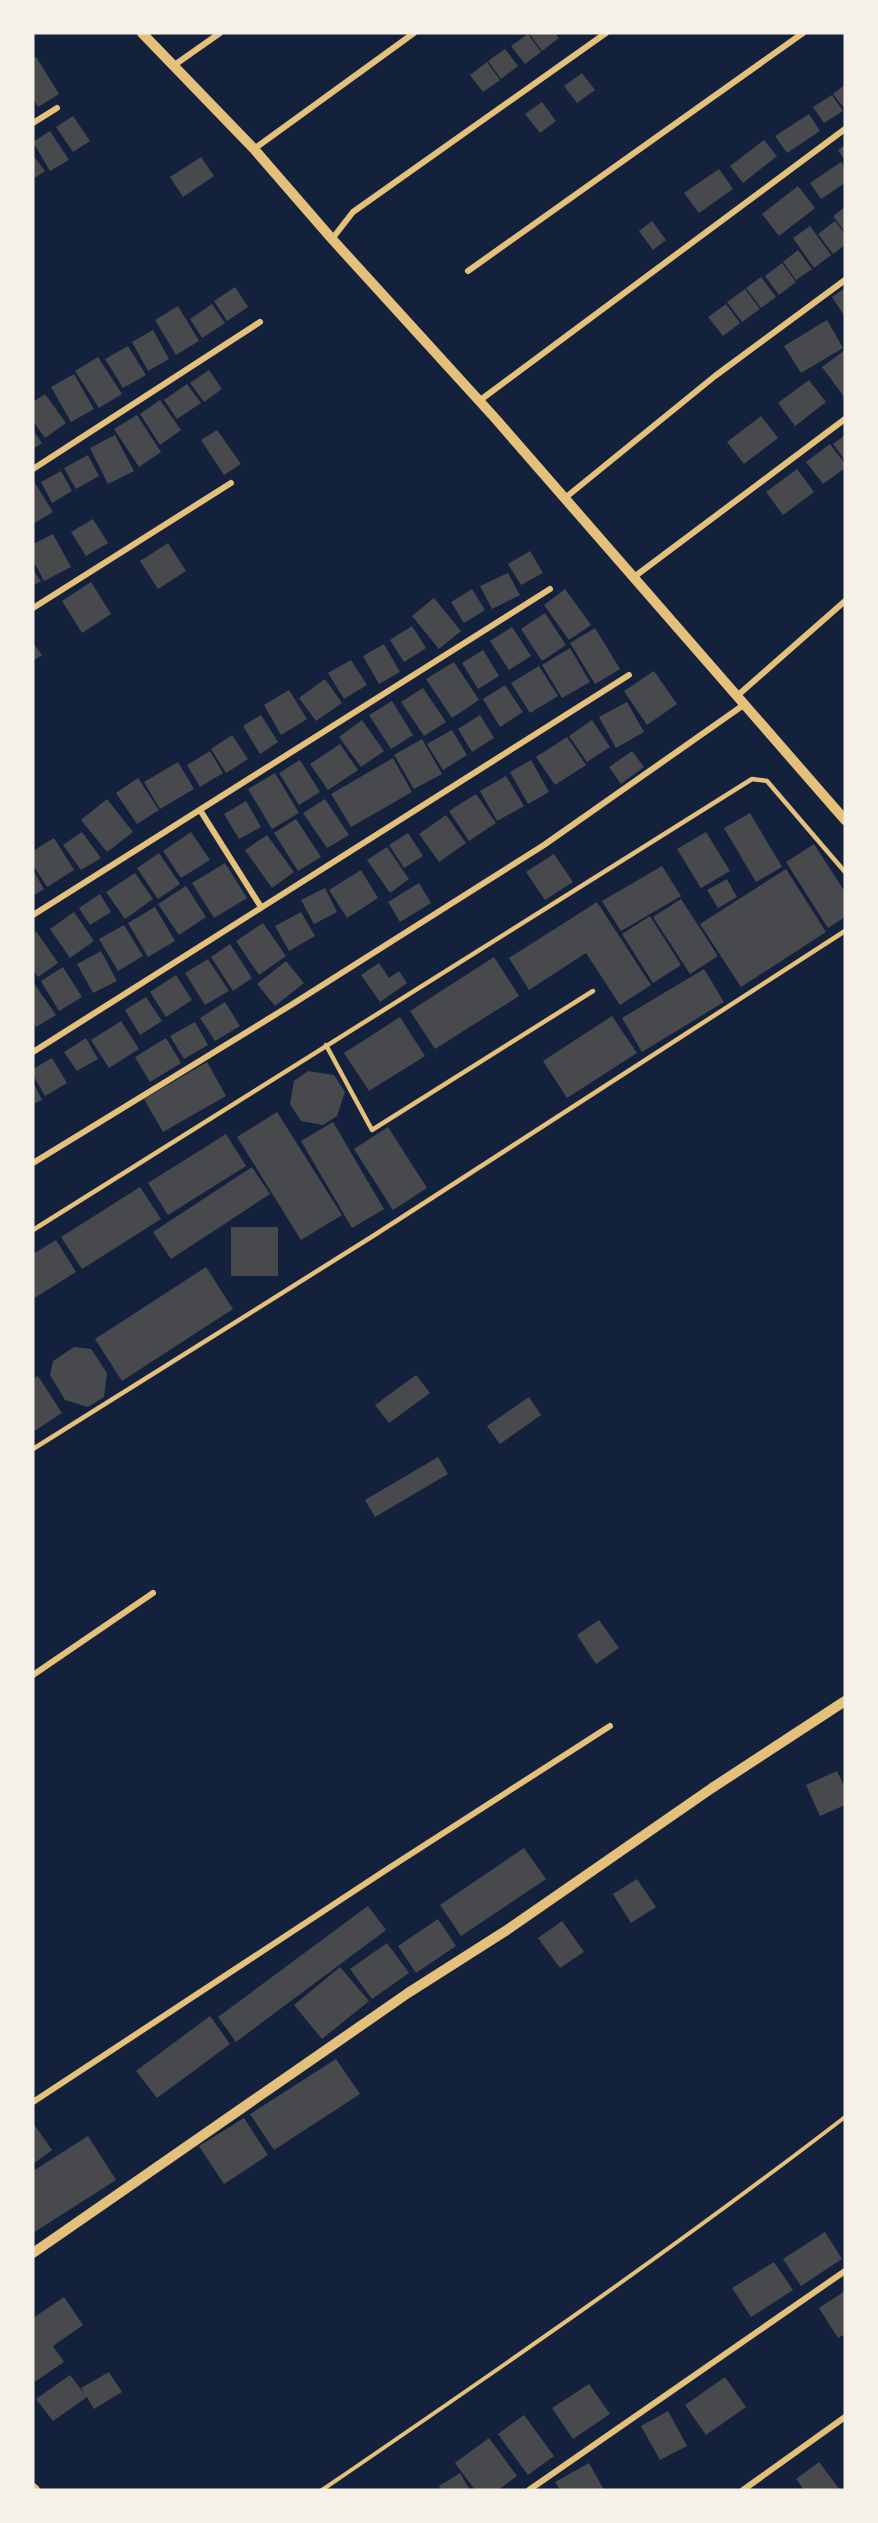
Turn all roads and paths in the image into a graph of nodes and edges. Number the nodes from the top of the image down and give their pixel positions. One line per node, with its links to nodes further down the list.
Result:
1 (142, 33): 6 (street)
2 (220, 33): 6 (street)
3 (414, 33): 10 (street)
4 (606, 33): 11 (street)
5 (803, 33): 12 (street)
6 (173, 66): 10 (street)
7 (57, 108): 8 (street)
8 (33, 123)
9 (845, 129): 15 (street)
10 (254, 149): 11 (street)
11 (332, 239): 15 (street)
12 (468, 271)
13 (845, 280): 19 (street)
14 (260, 322): 17 (street)
15 (479, 401): 19 (street)
16 (845, 419): 20 (street)
17 (33, 469)
18 (231, 483): 23 (street)
19 (565, 498): 20 (street)
20 (634, 577): 25 (street)
21 (550, 589): 26 (street)
22 (845, 601): 25 (street)
23 (33, 608)
24 (629, 675): 29 (street)
25 (741, 700): 27 (street); 35 (street)
26 (200, 810): 29 (street); 30 (street)
27 (845, 820)
28 (845, 872): 33 (lane)
29 (261, 907): 34 (street)
30 (33, 915)
31 (845, 931): 37 (lane)
32 (593, 991): 33 (lane)
33 (326, 1045): 36 (lane)
34 (33, 1052)
35 (33, 1163)
36 (33, 1230)
37 (33, 1449)
38 (153, 1593): 39 (street)
39 (33, 1675)
40 (845, 1701): 44 (street)
41 (610, 1726): 42 (street)
42 (33, 2102)
43 (845, 2117): 47 (path)
44 (33, 2253)
45 (845, 2271): 48 (street)
46 (845, 2417): 49 (street)
47 (322, 2490)
48 (529, 2490)
49 (743, 2490)

